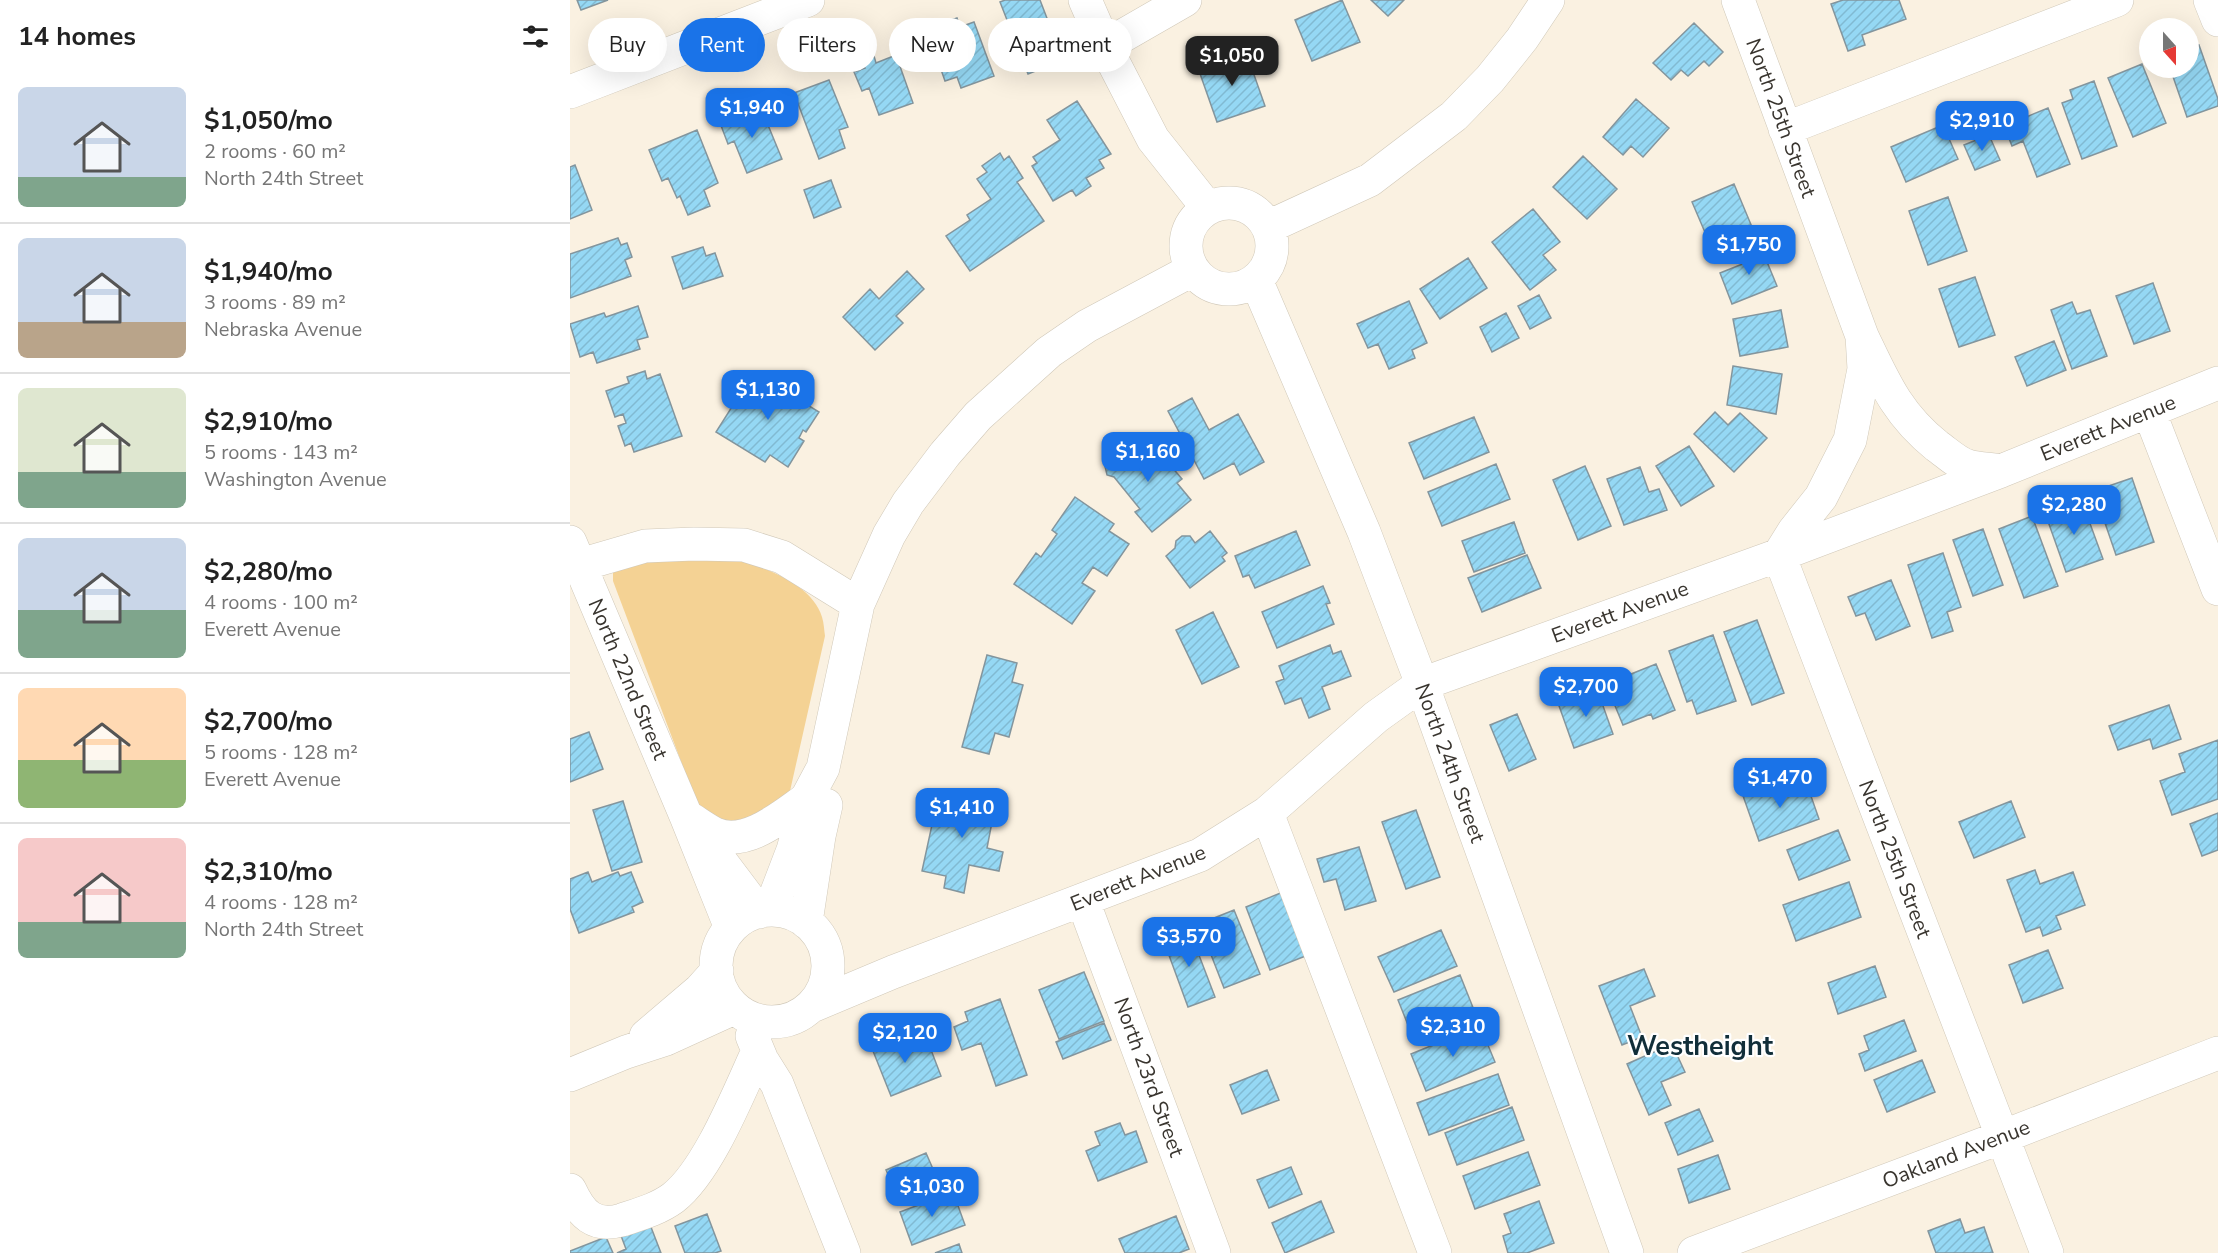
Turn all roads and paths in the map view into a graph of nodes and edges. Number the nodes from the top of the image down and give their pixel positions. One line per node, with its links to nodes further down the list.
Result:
1 (808, 0): 12 (street)
2 (1085, 0): 8 (street)
3 (1185, 0): 10 (street)
4 (1548, 0): 15 (street)
5 (1738, 0): 13 (street, North 25th Street)
6 (2117, 0): 13 (street)
7 (2210, 0): 9 (street)
8 (1093, 18)
9 (2218, 20)
10 (1132, 30)
11 (1118, 72): 14 (street)
12 (570, 92)
13 (1785, 129): 18 (street, North 25th Street)
14 (1207, 207): 15 (street); 16 (street)
15 (1268, 227): 17 (street)
16 (1192, 270): 17 (street); 25 (street)
17 (1256, 280): 26 (street, North 24th Street)
18 (1862, 336): 21 (street, North 25th Street); 22 (street, North 25th Street)
19 (2218, 383): 20 (street, Everett Avenue)
20 (2149, 411): 21 (street, Everett Avenue); 24 (street)
21 (2001, 471): 22 (street, Everett Avenue)
22 (1779, 555): 26 (street, Everett Avenue); 44 (street, North 25th Street)
23 (573, 558): 25 (street); 29 (street, North 22nd Street)
24 (2218, 589)
25 (858, 604): 27 (street)
26 (1422, 684): 28 (street, Everett Avenue); 49 (street, North 24th Street)
27 (815, 782): 29 (street); 31 (street); 32 (street)
28 (1267, 813): 30 (street, Everett Avenue); 48 (street)
29 (686, 816): 31 (street, North 22nd Street); 33 (street, North 22nd Street)
30 (1083, 901): 36 (street, Everett Avenue); 47 (street, North 23rd Street)
31 (765, 911): 32 (street); 33 (street)
32 (806, 922): 34 (street)
33 (731, 928): 35 (street)
34 (827, 952): 36 (street); 38 (street)
35 (717, 970): 37 (street); 39 (street)
36 (893, 972): 38 (street, Everett Avenue)
37 (739, 1011): 38 (street); 39 (street); 40 (street)
38 (799, 1013): 43 (street)
39 (626, 1052): 42 (street)
40 (758, 1052): 43 (street); 45 (street)
41 (2218, 1053): 44 (street, Oakland Avenue)
42 (575, 1071)
43 (777, 1084): 46 (street)
44 (2002, 1137): 50 (street, Oakland Avenue); 51 (street, North 25th Street)
45 (570, 1190)
46 (844, 1253)
47 (1214, 1253)
48 (1435, 1253)
49 (1627, 1253)
50 (1694, 1253)
51 (2047, 1253)

